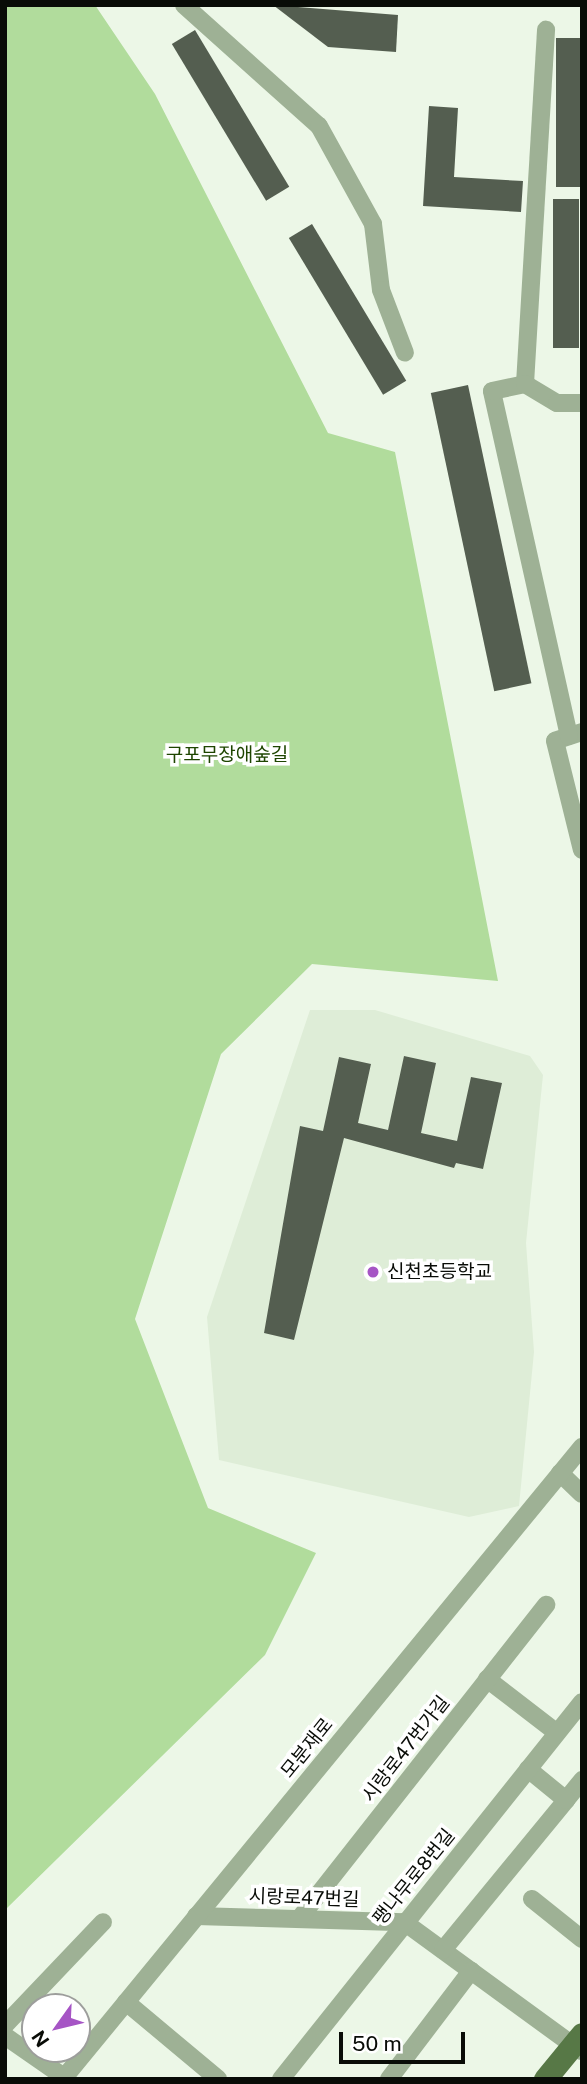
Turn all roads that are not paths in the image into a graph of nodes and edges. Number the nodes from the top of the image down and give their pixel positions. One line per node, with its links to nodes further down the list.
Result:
1 (184, 5): 3 (street)
2 (547, 30): 4 (street)
3 (405, 353)
4 (524, 384): 5 (street); 6 (street)
5 (582, 403)
6 (575, 734): 7 (street)
7 (582, 850)
8 (582, 1447): 9 (street, 모분재로)
9 (560, 1473): 10 (street); 19 (street, 모분재로)
10 (582, 1494)
11 (546, 1605): 12 (street, 시랑로47번가길)
12 (487, 1679): 14 (street); 20 (street, 시랑로47번가길)
13 (582, 1703): 14 (street, 팽나무로8번길)
14 (557, 1733): 15 (street, 팽나무로8번길)
15 (528, 1769): 17 (street); 22 (street, 팽나무로8번길)
16 (582, 1780): 17 (street)
17 (566, 1800): 24 (street)
18 (532, 1899): 23 (street)
19 (196, 1916): 20 (street, 시랑로47번길); 26 (street, 모분재로)
20 (299, 1919): 22 (street, 시랑로47번길)
21 (103, 1922): 27 (street)
22 (404, 1922): 24 (street); 32 (street, 팽나무로8번길)
23 (582, 1940)
24 (443, 1951): 25 (street)
25 (471, 1971): 29 (street); 33 (street)
26 (126, 2002): 30 (street, 모분재로); 31 (street)
27 (5, 2025)
28 (5, 2036): 30 (street, 모분재로)
29 (579, 2044): 34 (main road)
30 (64, 2078)
31 (218, 2079)
32 (281, 2079)
33 (389, 2079)
34 (545, 2079)

